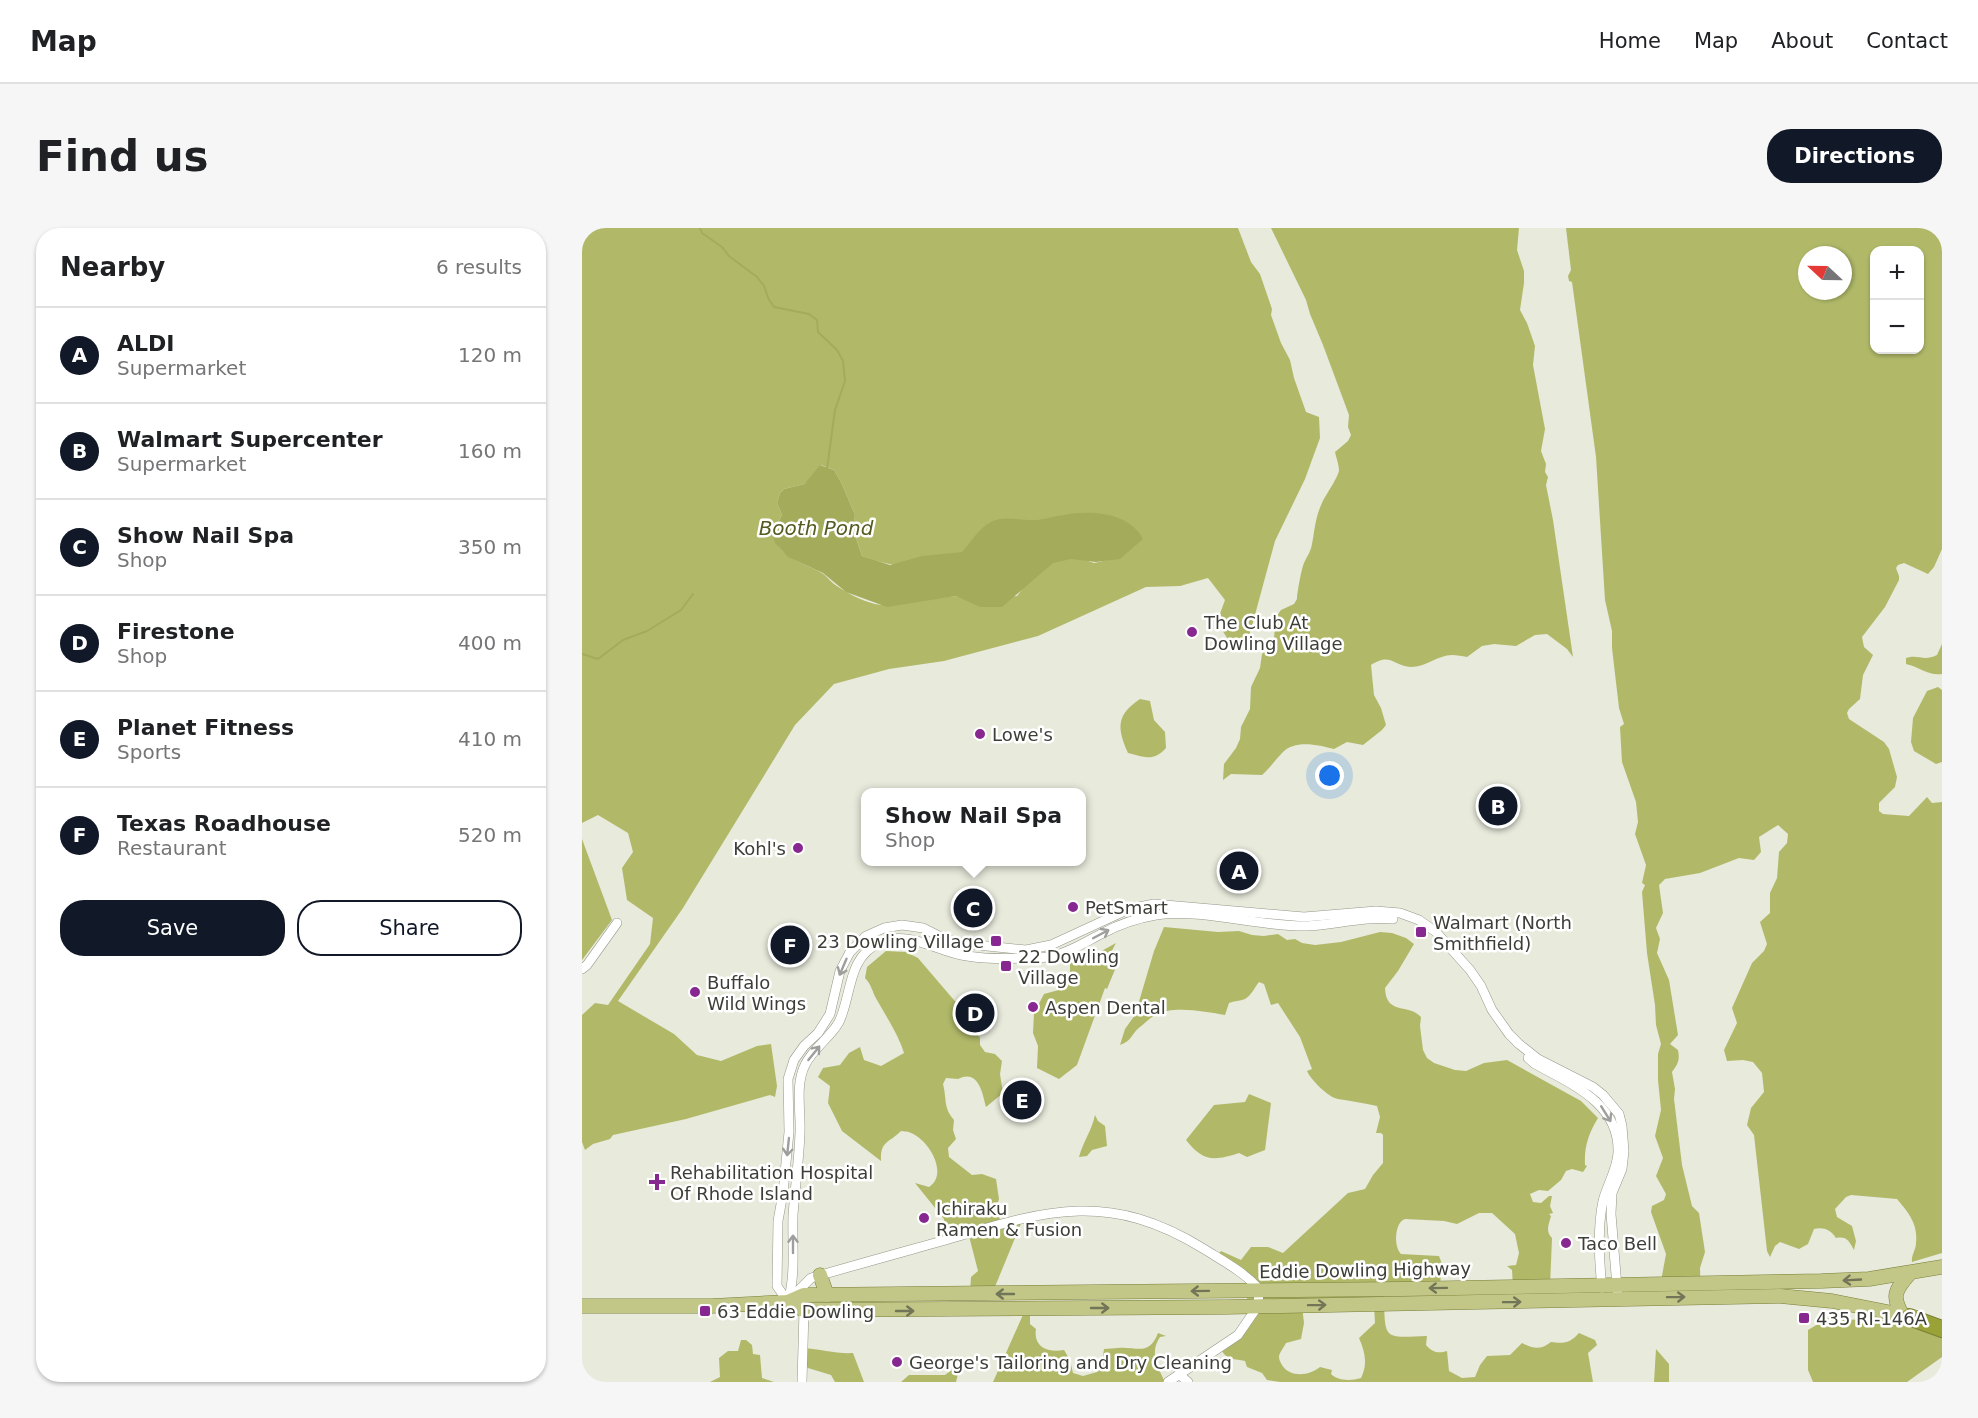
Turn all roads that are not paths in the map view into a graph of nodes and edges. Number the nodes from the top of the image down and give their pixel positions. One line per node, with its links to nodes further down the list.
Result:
1 (617, 923): 2 (street)
2 (582, 969)
3 (1606, 1215): 7 (street); 8 (street); 13 (street, one-way to 3); 13 (street, one-way to 13)
4 (1942, 1267): 5 (main road, Eddie Dowling Highway)
5 (1910, 1273): 8 (main road, Eddie Dowling Highway, one-way to 8); 17 (main road)
6 (819, 1275): 9 (street); 10 (main road); 13 (street)
7 (1601, 1284): 8 (main road, Eddie Dowling Highway); 9 (main road, Eddie Dowling Highway, one-way to 9); 12 (street)
8 (1616, 1284): 11 (street)
9 (1259, 1289): 10 (main road, Eddie Dowling Highway, one-way to 10); 15 (street)
10 (827, 1295): 13 (main road, Eddie Dowling Highway)
11 (1618, 1299): 12 (main road, Eddie Dowling Highway); 17 (main road, Eddie Dowling Highway, one-way to 17)
12 (1603, 1300): 15 (main road, Eddie Dowling Highway, one-way to 12)
13 (788, 1302): 14 (main road, Eddie Dowling Highway); 16 (main road, Eddie Dowling Highway)
14 (582, 1306)
15 (1258, 1306): 16 (main road, Eddie Dowling Highway, one-way to 15); 20 (street)
16 (804, 1310): 21 (street)
17 (1906, 1317): 18 (main road, Eddie Dowling Highway); 19 (highway)
18 (1942, 1321)
19 (1942, 1329)
20 (1179, 1374): 22 (street); 23 (street)
21 (802, 1382)
22 (1168, 1382)
23 (1188, 1382)

